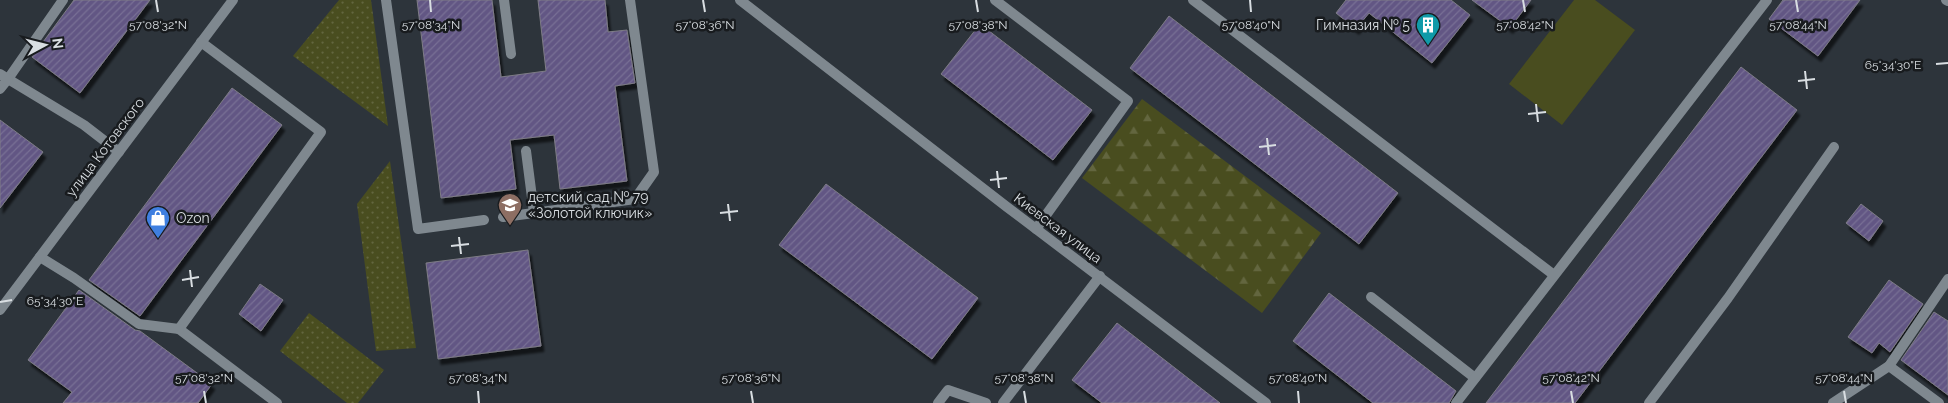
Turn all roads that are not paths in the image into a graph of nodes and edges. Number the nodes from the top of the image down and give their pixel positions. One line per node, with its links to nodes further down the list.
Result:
1 (63, 0): 12 (street)
2 (233, 0): 10 (street, улица Котовского)
3 (386, 0): 19 (street)
4 (504, 0): 11 (street)
5 (630, 0): 17 (street)
6 (740, 0): 20 (street, Киевская улица)
7 (994, 0): 20 (street)
8 (1194, 0): 22 (street)
9 (1767, 0): 22 (street)
10 (201, 42): 16 (street, улица Котовского); 27 (street)
11 (511, 54)
12 (4, 77): 13 (street); 16 (street)
13 (0, 89)
14 (1834, 147): 36 (street)
15 (526, 151): 17 (street)
16 (119, 152): 21 (street, улица Котовского)
17 (534, 213): 18 (street)
18 (503, 217)
19 (484, 220)
20 (1036, 229): 23 (street, Киевская улица)
21 (40, 257): 26 (street, улица Котовского); 27 (street)
22 (1554, 275): 29 (street)
23 (1100, 276): 33 (street); 34 (street, Киевская улица)
24 (1948, 279): 28 (street)
25 (1371, 297): 29 (street)
26 (0, 310)
27 (178, 329): 30 (street)
28 (1889, 366): 37 (street); 38 (street)
29 (1475, 378): 35 (street)
30 (277, 403)
31 (938, 403): 32 (street)
32 (986, 403)
33 (1003, 403)
34 (1266, 403)
35 (1456, 403)
36 (1649, 403)
37 (1833, 403)
38 (1939, 403)

